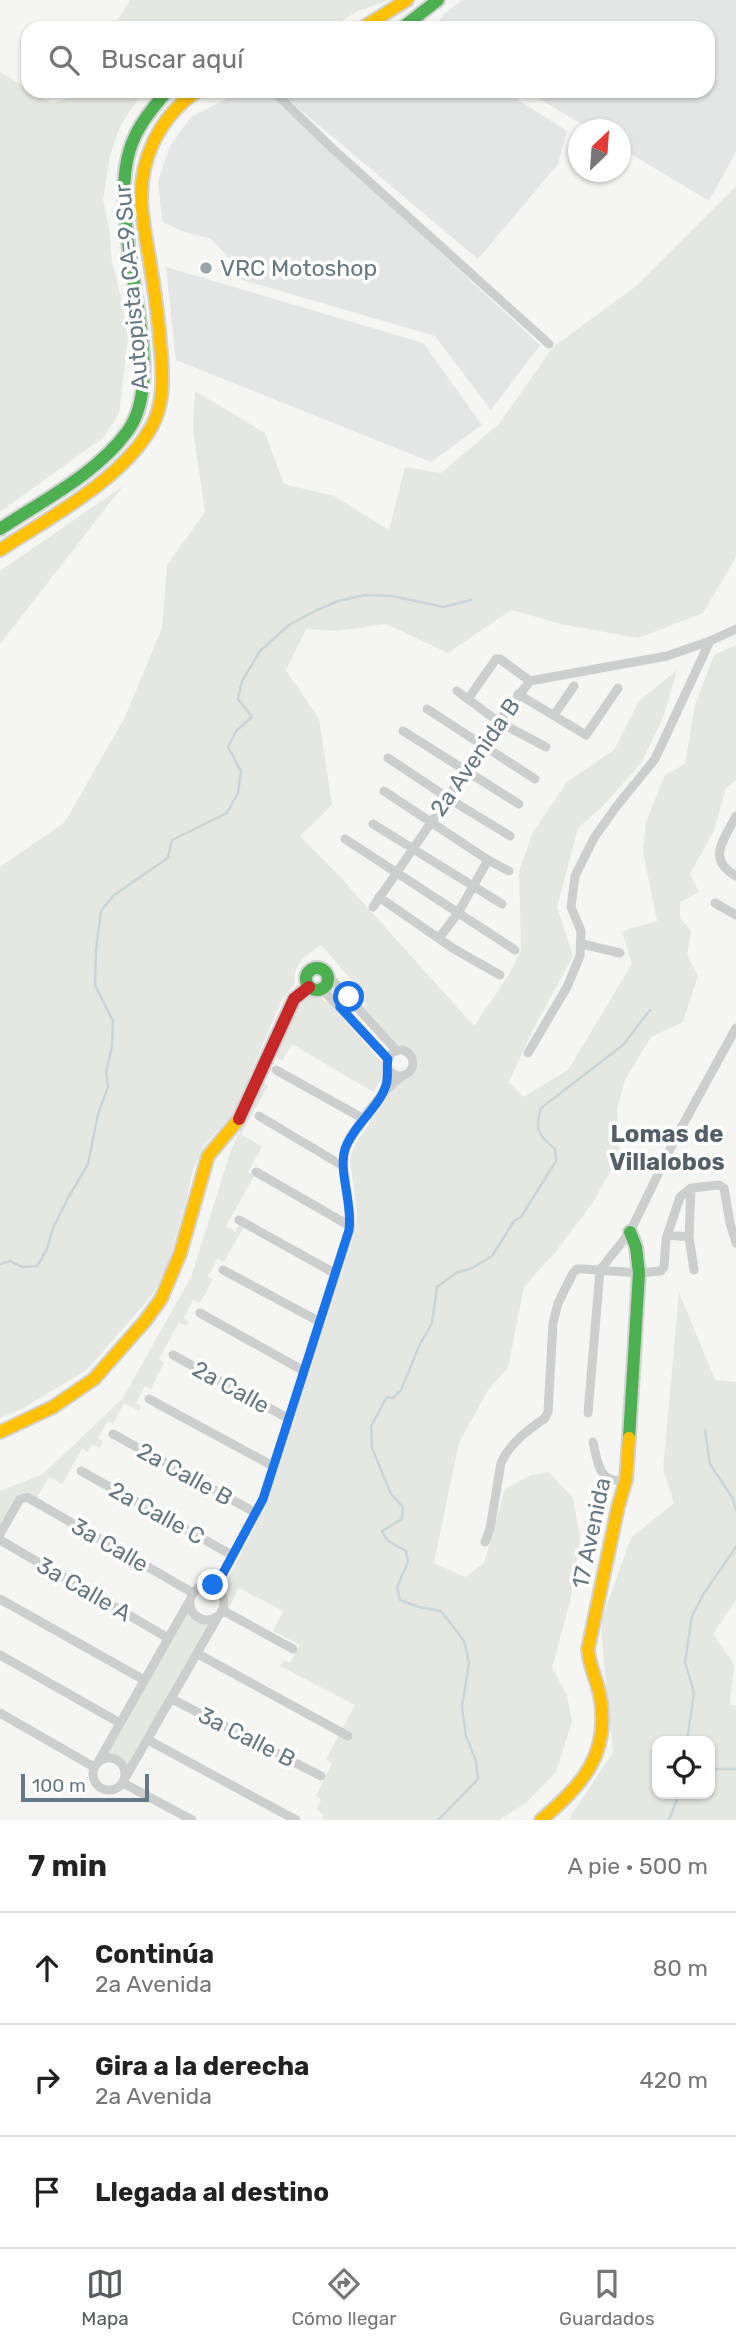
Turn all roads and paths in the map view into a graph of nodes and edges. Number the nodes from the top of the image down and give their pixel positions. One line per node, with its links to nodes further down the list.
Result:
1 (407, 0): 3 (main road); 4 (main road)
2 (438, 0): 3 (main road)
3 (416, 18): 5 (main road)
4 (373, 21)
5 (412, 21)
6 (159, 98): 10 (main road, Autopista CA-9 Sur)
7 (187, 98): 11 (main road, Autopista CA-9 Sur)
8 (280, 98): 9 (street)
9 (549, 344)
10 (0, 529)
11 (0, 550)
12 (736, 629): 13 (street, 2a Avenida B)
13 (710, 641): 14 (street, 2a Avenida B); 50 (street)
14 (530, 681): 18 (street, 2a Avenida B); 19 (street)
15 (574, 686): 21 (street)
16 (618, 688): 21 (street)
17 (457, 691): 19 (street)
18 (518, 694): 21 (street); 22 (street, 2a Avenida B)
19 (468, 699): 22 (street)
20 (427, 709): 24 (street)
21 (554, 715)
22 (499, 722): 24 (street, 2a Avenida B); 25 (street)
23 (403, 731): 27 (street)
24 (481, 745): 27 (street, 2a Avenida B); 28 (street)
25 (545, 747)
26 (388, 758): 30 (street)
27 (466, 771): 30 (street, 2a Avenida B); 31 (street)
28 (535, 779)
29 (384, 791): 33 (street)
30 (448, 798): 33 (street, 2a Avenida B); 35 (street)
31 (519, 804)
32 (736, 816): 41 (street)
33 (430, 822): 37 (street, 2a Avenida B); 38 (street)
34 (373, 824): 37 (street)
35 (510, 836)
36 (345, 839): 40 (street)
37 (412, 849): 40 (street, 2a Avenida B); 42 (street)
38 (488, 860): 39 (street); 42 (street)
39 (509, 871)
40 (396, 873): 43 (street, 2a Avenida B); 47 (street)
41 (736, 876)
42 (474, 887): 45 (street); 47 (street)
43 (379, 897): 46 (street, 2a Avenida B); 49 (street)
44 (715, 903): 48 (street)
45 (502, 904)
46 (373, 907)
47 (458, 914): 49 (street); 51 (street)
48 (736, 915)
49 (439, 938): 54 (street)
50 (582, 944): 52 (street); 60 (street)
51 (515, 950)
52 (620, 953)
53 (324, 971): 55 (main road); 55 (main road); 56 (street)
54 (500, 975)
55 (316, 988): 57 (street); 88 (main road)
56 (349, 997): 57 (street); 59 (street)
57 (340, 1007): 61 (street)
58 (736, 1028): 72 (street)
59 (397, 1051): 61 (street); 63 (street)
60 (528, 1053)
61 (388, 1063): 63 (street); 64 (street)
62 (276, 1070): 66 (street)
63 (402, 1076): 64 (street)
64 (385, 1089): 66 (street)
65 (259, 1116): 67 (street)
66 (363, 1119): 67 (street)
67 (343, 1166): 71 (street)
68 (256, 1172): 71 (street)
69 (691, 1188): 73 (street); 74 (street); 75 (street)
70 (239, 1220): 80 (street)
71 (350, 1226): 80 (street)
72 (630, 1231): 77 (street); 79 (main road, 17 Avenida)
73 (667, 1235): 74 (street); 79 (street)
74 (689, 1237): 78 (street)
75 (736, 1243)
76 (223, 1270): 82 (street)
77 (600, 1270): 79 (street); 86 (street); 97 (street)
78 (694, 1270)
79 (639, 1273): 93 (main road, 17 Avenida)
80 (336, 1274): 82 (street)
81 (200, 1313): 84 (street)
82 (320, 1322): 84 (street)
83 (173, 1355): 87 (street, 2a Calle)
84 (304, 1371): 87 (street)
85 (149, 1399): 91 (street)
86 (588, 1413)
87 (289, 1419): 91 (street)
88 (0, 1432)
89 (113, 1434): 94 (street, 2a Calle B)
90 (593, 1442): 93 (street)
91 (273, 1466): 94 (street)
92 (81, 1471): 98 (street, 2a Calle C)
93 (626, 1480): 118 (main road, 17 Avenida)
94 (256, 1513): 98 (street)
95 (0, 1534): 100 (street, 3a Calle)
96 (0, 1540): 103 (street, 3a Calle A)
97 (485, 1542)
98 (232, 1555): 99 (street)
99 (213, 1589): 100 (street); 102 (street)
100 (192, 1597): 102 (street); 103 (street)
101 (0, 1599): 107 (street)
102 (220, 1613): 104 (street); 106 (street)
103 (168, 1637): 107 (street)
104 (293, 1649)
105 (0, 1654): 110 (street)
106 (198, 1654): 108 (street); 111 (street)
107 (144, 1680): 110 (street)
108 (172, 1699): 112 (street); 114 (street, 3a Calle B)
109 (0, 1713): 113 (street)
110 (120, 1723): 113 (street)
111 (348, 1735)
112 (148, 1740): 115 (street); 117 (street)
113 (96, 1765): 115 (street); 115 (street)
114 (321, 1776)
115 (124, 1781): 116 (street)
116 (192, 1820)
117 (296, 1820)
118 (541, 1820)

